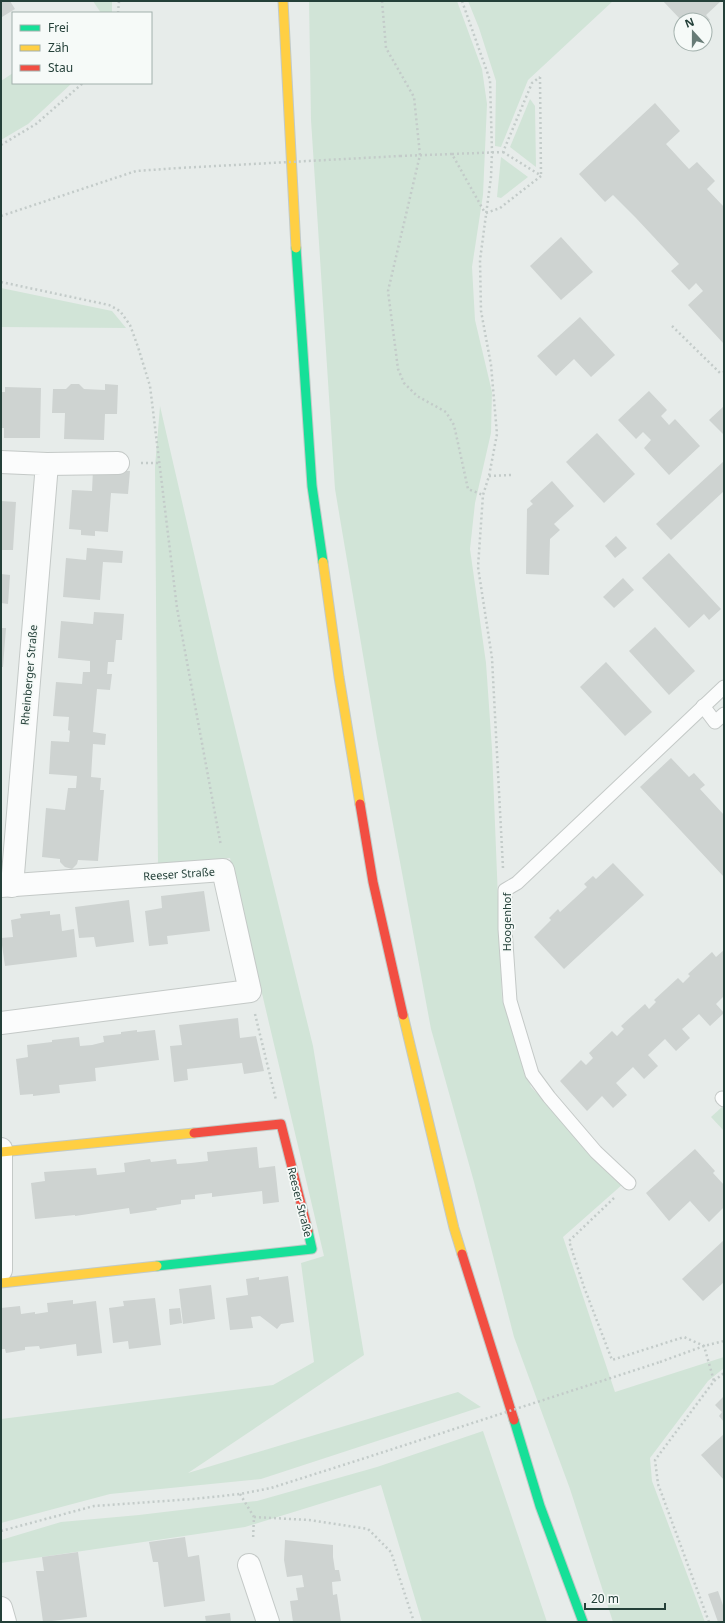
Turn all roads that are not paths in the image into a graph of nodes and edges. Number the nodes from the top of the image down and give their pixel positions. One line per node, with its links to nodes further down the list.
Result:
1 (283, 1): 18 (main road)
2 (1, 462): 4 (street)
3 (118, 463): 4 (street)
4 (47, 464): 8 (street, Rheinberger Straße)
5 (724, 687): 6 (lane, Hoogenhof)
6 (703, 706): 7 (lane); 11 (lane, Hoogenhof)
7 (724, 714)
8 (6, 886): 9 (street, Reeser Straße)
9 (1, 1023)
10 (1, 1150): 12 (street); 13 (main road, Reeser Straße)
11 (629, 1184)
12 (1, 1270)
13 (1, 1283)
14 (249, 1565): 17 (street)
15 (1, 1608): 16 (street)
16 (5, 1622)
17 (268, 1622)
18 (583, 1622)

